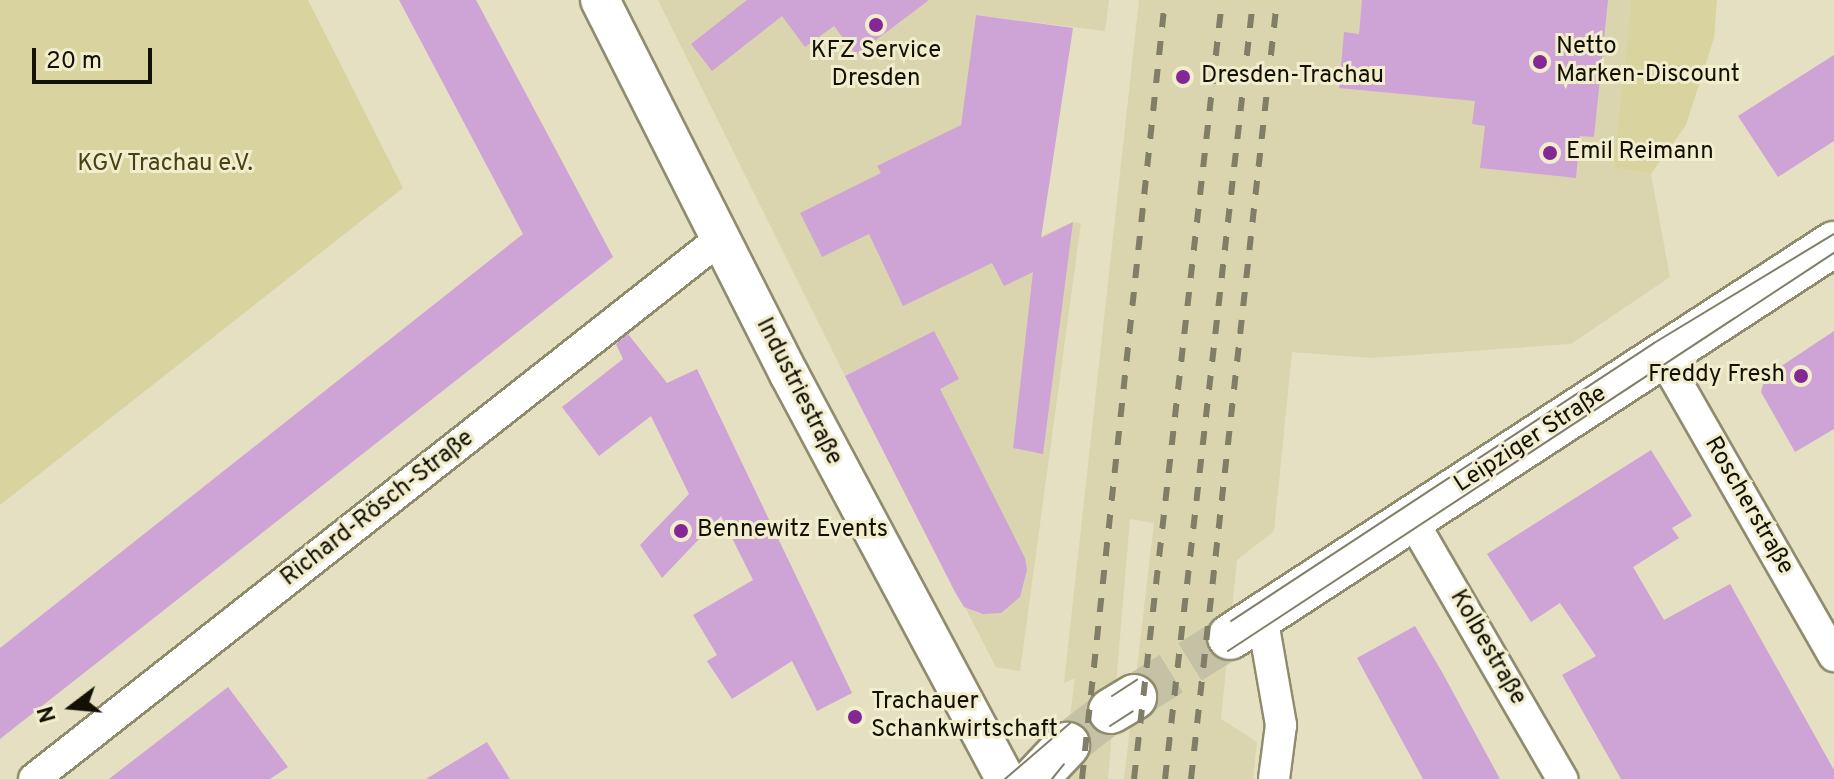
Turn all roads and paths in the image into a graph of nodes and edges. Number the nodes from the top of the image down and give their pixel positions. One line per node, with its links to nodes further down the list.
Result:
1 (600, 0): 2 (street, Industriestraße)
2 (720, 239): 9 (street, Richard-Rösch-Straße); 10 (street, Industriestraße)
3 (1834, 244): 4 (main road, Leipziger Straße)
4 (1662, 356): 5 (main road, Leipziger Straße); 7 (street, Roscherstraße)
5 (1411, 518): 6 (main road, Leipziger Straße); 13 (street, Kolbestraße)
6 (1246, 626): 12 (street)
7 (1834, 656)
8 (1067, 745): 11 (main road)
9 (34, 779)
10 (1005, 779)
11 (1035, 779)
12 (1274, 779)
13 (1562, 779)

